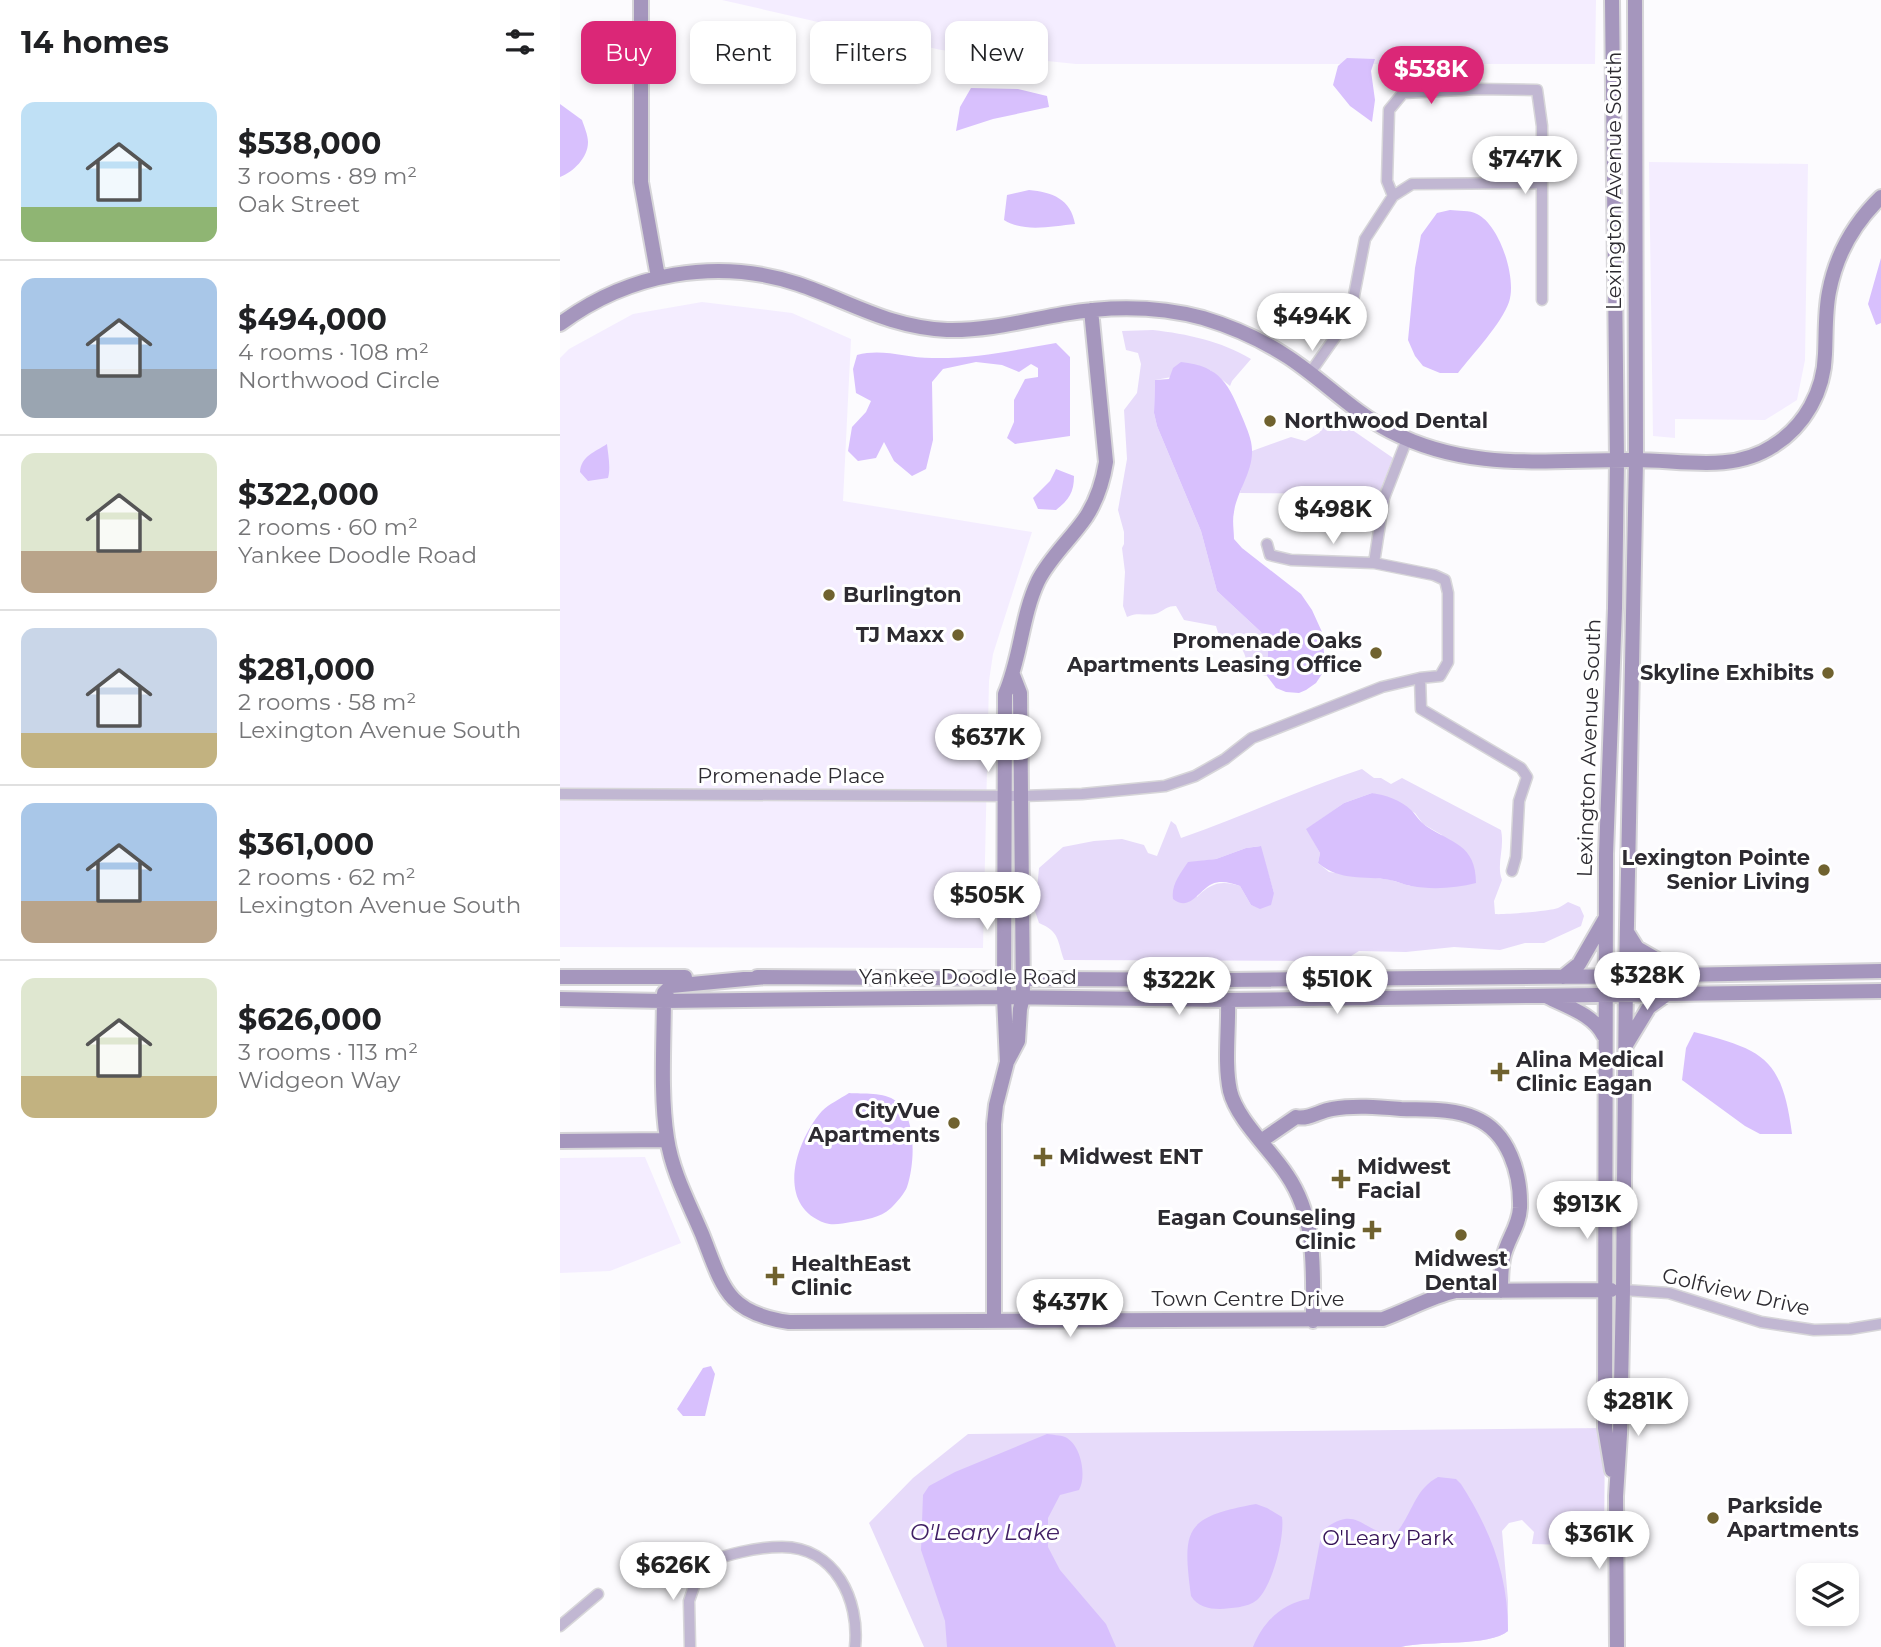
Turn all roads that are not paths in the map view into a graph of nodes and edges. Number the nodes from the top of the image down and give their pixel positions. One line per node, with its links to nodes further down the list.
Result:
1 (641, 0): 7 (street)
2 (1612, 0): 13 (street, Lexington Avenue South)
3 (1635, 0): 14 (street, Lexington Avenue South)
4 (1541, 183): 5 (street); 5 (street); 8 (street)
5 (1394, 196): 11 (street)
6 (1881, 197): 14 (street)
7 (658, 277): 9 (street); 10 (street)
8 (1542, 300)
9 (1091, 310): 11 (street); 17 (street)
10 (560, 324)
11 (1310, 373): 12 (street)
12 (1407, 439): 13 (street); 16 (street)
13 (1617, 460): 14 (street); 23 (street, Lexington Avenue South)
14 (1636, 460): 24 (street, Lexington Avenue South)
15 (1267, 544): 16 (street)
16 (1374, 563): 18 (street, Promenade Place)
17 (1013, 675): 20 (street); 21 (street)
18 (1420, 678): 21 (street, Promenade Place); 22 (street)
19 (560, 794): 20 (street, Promenade Place)
20 (1006, 795): 21 (street, Promenade Place); 32 (street)
21 (1022, 796): 33 (street)
22 (1511, 871)
23 (1605, 918): 27 (street, Lexington Avenue South); 31 (street)
24 (1626, 931): 26 (street); 28 (street, Lexington Avenue South)
25 (1881, 971): 26 (street, Yankee Doodle Road)
26 (1683, 975): 28 (street, Yankee Doodle Road)
27 (1605, 976): 28 (street, Yankee Doodle Road); 31 (street, Yankee Doodle Road); 36 (street, Lexington Avenue South)
28 (1626, 976): 37 (street, Lexington Avenue South)
29 (560, 977): 30 (street, Yankee Doodle Road)
30 (765, 977): 32 (street, Yankee Doodle Road); 43 (street)
31 (1563, 977): 33 (street, Yankee Doodle Road)
32 (1004, 978): 33 (street, Yankee Doodle Road); 39 (street)
33 (1023, 978): 40 (street)
34 (1881, 991): 35 (street, Yankee Doodle Road)
35 (1667, 994): 37 (street, Yankee Doodle Road); 45 (street)
36 (1605, 995): 37 (street, Yankee Doodle Road); 38 (street, Yankee Doodle Road); 44 (street, Lexington Avenue South)
37 (1626, 995): 45 (street, Lexington Avenue South)
38 (1546, 996): 42 (street, Yankee Doodle Road); 44 (street)
39 (1004, 997): 40 (street, Yankee Doodle Road); 43 (street, Yankee Doodle Road); 46 (street)
40 (1023, 997): 42 (street, Yankee Doodle Road); 46 (street)
41 (560, 999): 43 (street, Yankee Doodle Road)
42 (1228, 1000): 49 (street)
43 (664, 1001): 47 (street, Town Centre Drive)
44 (1605, 1036): 50 (street, Lexington Avenue South)
45 (1625, 1046): 51 (street, Lexington Avenue South)
46 (1007, 1062): 53 (street)
47 (667, 1140): 48 (street); 53 (street, Town Centre Drive)
48 (560, 1141)
49 (1264, 1144): 52 (street); 54 (street)
50 (1605, 1290): 51 (street, Town Centre Drive); 52 (street, Town Centre Drive); 56 (street, Lexington Avenue South)
51 (1623, 1290): 55 (street, Golfview Drive); 56 (street, Lexington Avenue South)
52 (1500, 1291): 54 (street, Town Centre Drive)
53 (994, 1321): 54 (street, Town Centre Drive)
54 (1313, 1321)
55 (1881, 1324)
56 (1616, 1496): 63 (street, Lexington Avenue South)
57 (689, 1550): 58 (street)
58 (702, 1563): 61 (street); 62 (street)
59 (598, 1594): 60 (street)
60 (560, 1626)
61 (690, 1647)
62 (855, 1647)
63 (1617, 1647)

